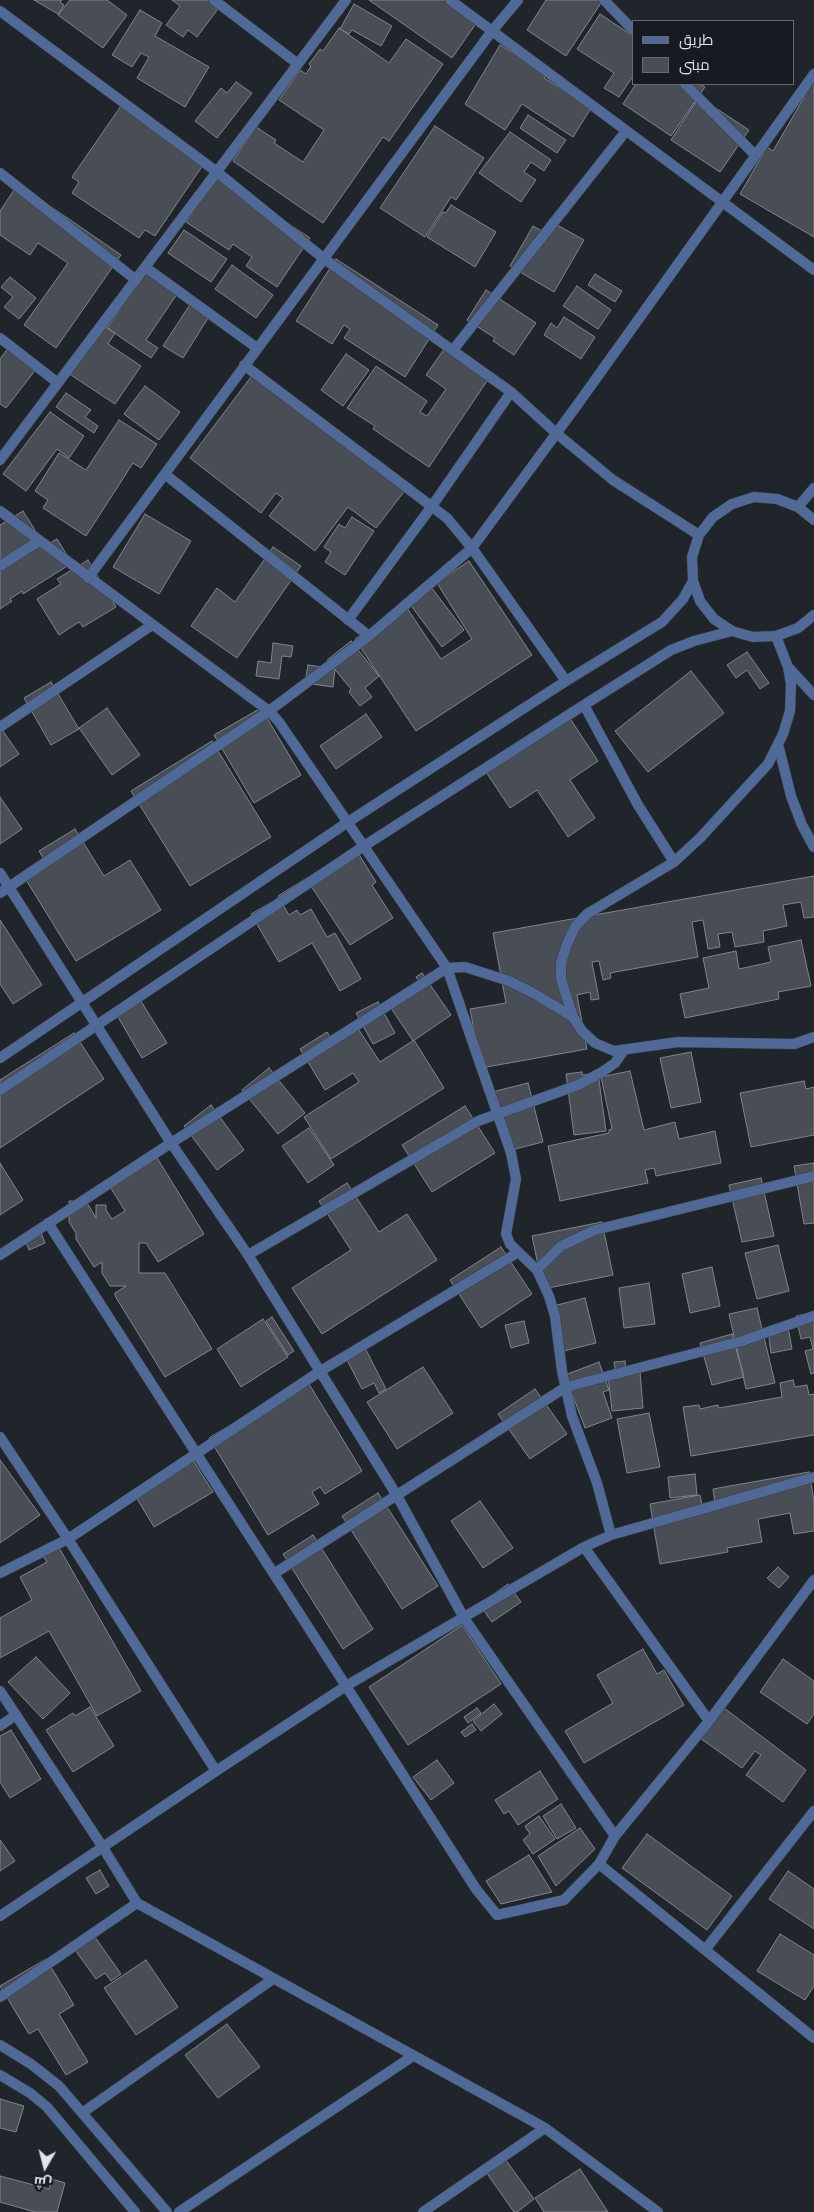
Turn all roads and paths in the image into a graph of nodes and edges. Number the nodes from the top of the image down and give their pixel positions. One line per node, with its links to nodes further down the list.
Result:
1 (3, 0): 7 (street)
2 (214, 0): 11 (street)
3 (346, 0): 11 (street)
4 (450, 0): 10 (street)
5 (518, 0): 10 (street)
6 (604, 0): 9 (street)
7 (0, 4)
8 (0, 10): 16 (street)
9 (632, 29)
10 (492, 31): 14 (street); 19 (street)
11 (298, 64): 16 (street)
12 (814, 74): 15 (street)
13 (687, 85): 15 (street)
14 (626, 131): 18 (street); 25 (street)
15 (755, 155): 18 (street)
16 (217, 172): 19 (street); 20 (street)
17 (0, 173): 22 (street)
18 (721, 203): 21 (street); 29 (street)
19 (323, 258): 24 (street); 25 (street)
20 (145, 267): 22 (street); 24 (street)
21 (814, 270)
22 (136, 280): 27 (street)
23 (0, 338): 27 (street)
24 (257, 348): 26 (street)
25 (453, 350): 28 (street)
26 (244, 365): 31 (street); 33 (street)
27 (58, 383): 30 (street)
28 (511, 392): 29 (street); 33 (street)
29 (556, 433): 37 (street); 39 (street)
30 (0, 460)
31 (166, 475): 41 (street); 44 (street)
32 (814, 488): 34 (street)
33 (432, 506): 39 (street); 44 (street)
34 (798, 507): 36 (street); 37 (street)
35 (0, 511): 38 (street)
36 (814, 520)
37 (699, 535): 42 (street)
38 (39, 541): 40 (street); 41 (street)
39 (472, 548): 47 (street); 50 (street)
40 (0, 566)
41 (88, 578): 45 (street)
42 (693, 581): 46 (street); 50 (street)
43 (814, 615): 48 (street)
44 (348, 620): 47 (street)
45 (152, 625): 53 (street); 54 (street)
46 (732, 631): 48 (street); 52 (street)
47 (369, 636): 53 (street)
48 (776, 636): 49 (street)
49 (788, 667): 51 (street); 55 (street)
50 (566, 681): 56 (street)
51 (814, 695)
52 (584, 705): 57 (street); 59 (street)
53 (268, 711): 56 (street); 61 (street)
54 (0, 727)
55 (778, 744): 58 (street); 59 (street)
56 (348, 822): 57 (street); 64 (street)
57 (364, 846): 63 (street); 66 (street)
58 (814, 847)
59 (674, 862): 65 (street)
60 (0, 873): 61 (street)
61 (9, 887): 62 (street); 64 (street)
62 (0, 893)
63 (447, 968): 65 (street); 71 (street); 72 (street)
64 (82, 1003): 66 (street); 69 (street)
65 (572, 1017): 68 (street)
66 (98, 1026): 70 (street); 72 (street)
67 (814, 1037): 68 (street)
68 (624, 1050): 71 (street)
69 (0, 1058)
70 (0, 1090)
71 (496, 1113): 75 (street); 77 (street)
72 (171, 1142): 74 (street); 77 (street)
73 (814, 1176): 78 (street)
74 (48, 1224): 76 (street); 83 (street)
75 (517, 1253): 78 (street); 80 (street)
76 (0, 1255)
77 (248, 1255): 80 (street)
78 (537, 1270): 81 (street)
79 (814, 1316): 81 (street)
80 (319, 1372): 83 (street); 85 (street)
81 (566, 1387): 85 (street); 86 (street)
82 (0, 1437): 87 (street)
83 (196, 1454): 87 (street); 90 (street)
84 (814, 1477): 86 (street)
85 (396, 1494): 90 (street); 92 (street)
86 (611, 1535): 88 (street)
87 (68, 1538): 89 (street); 98 (street)
88 (584, 1547): 92 (street); 96 (street)
89 (0, 1573)
90 (275, 1573): 93 (street)
91 (814, 1580): 96 (street)
92 (464, 1618): 93 (street); 100 (street)
93 (346, 1686): 98 (street); 102 (street)
94 (0, 1691): 95 (street)
95 (16, 1715): 97 (street); 101 (street)
96 (709, 1721): 100 (street)
97 (0, 1726)
98 (216, 1771): 101 (street)
99 (814, 1811): 105 (street)
100 (615, 1836): 102 (street)
101 (102, 1846): 103 (street); 104 (street)
102 (599, 1864): 105 (street)
103 (137, 1903): 106 (street); 107 (street)
104 (0, 1916)
105 (705, 1950): 108 (street)
106 (273, 1979): 110 (street); 112 (street)
107 (0, 1997)
108 (813, 2035)
109 (0, 2045): 112 (street)
110 (413, 2056): 113 (street); 116 (street)
111 (0, 2075): 114 (street)
112 (82, 2113): 115 (street)
113 (545, 2128): 117 (street); 118 (street)
114 (135, 2212)
115 (167, 2212)
116 (179, 2212)
117 (423, 2212)
118 (657, 2212)

